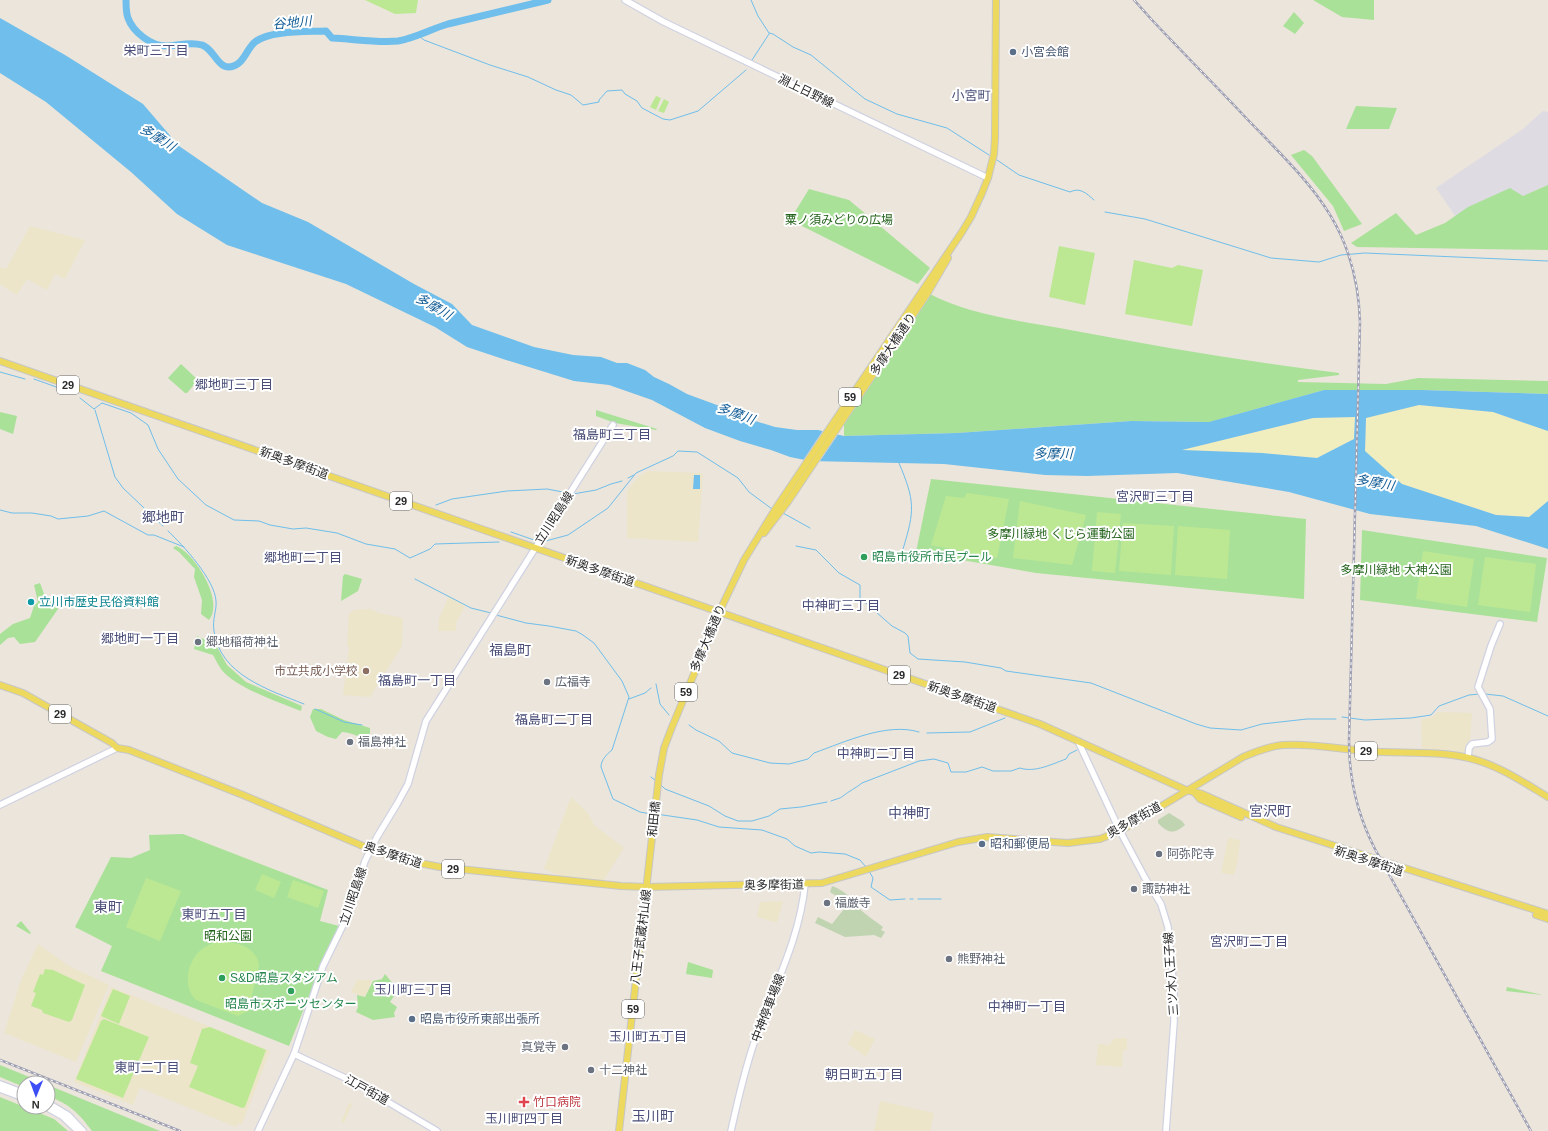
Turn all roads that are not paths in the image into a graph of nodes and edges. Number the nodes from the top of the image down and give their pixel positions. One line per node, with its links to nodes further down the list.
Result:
1 (625, 0): 3 (main road, 淵上日野線)
2 (996, 0): 3 (main road, 多摩大橋通り / 59)
3 (988, 178): 4 (main road, 多摩大橋通り / 59)
4 (962, 232): 7 (main road, 多摩大橋通り / 59); 7 (main road, 多摩大橋通り / 59)
5 (0, 361): 8 (main road, 新奥多摩街道 / 29)
6 (613, 425): 8 (main road, 立川昭島線)
7 (784, 502): 9 (main road, 多摩大橋通り / 59)
8 (538, 543): 9 (main road, 新奥多摩街道 / 29); 21 (main road, 立川昭島線)
9 (720, 612): 12 (main road, 新奥多摩街道 / 29); 15 (main road, 多摩大橋通り / 59)
10 (1500, 624): 14 (main road)
11 (0, 685): 13 (main road, 奥多摩街道 / 29)
12 (1078, 741): 16 (main road, 新奥多摩街道 / 29); 20 (main road, 三ツ木八王子線)
13 (117, 748): 19 (main road); 21 (main road, 奥多摩街道 / 29)
14 (1468, 758): 16 (main road, 奥多摩街道 / 29); 18 (main road, 奥多摩街道 / 29)
15 (659, 775): 22 (main road, 和田橋 / 59)
16 (1186, 790): 17 (main road, 新奥多摩街道 / 29); 20 (main road, 奥多摩街道 / 29)
17 (1195, 793): 25 (main road, 新奥多摩街道 / 29); 26 (main road, 新奥多摩街道 / 29)
18 (1548, 797)
19 (0, 805)
20 (1120, 831): 23 (main road, 奥多摩街道 / 29); 40 (main road, 三ツ木八王子線)
21 (370, 849): 24 (main road, 奥多摩街道 / 29); 27 (main road, 立川昭島線)
22 (649, 862): 24 (main road, 八王子武蔵村山線 / 59)
23 (805, 884): 24 (main road, 奥多摩街道 / 29); 39 (main road, 中神停車場線)
24 (647, 887): 38 (main road, 八王子武蔵村山線 / 59)
25 (1548, 914)
26 (1548, 919)
27 (294, 1054): 36 (main road, 立川昭島線); 37 (main road, 江戸街道)
28 (0, 1084): 30 (main road)
29 (0, 1089): 31 (main road)
30 (16, 1090)
31 (16, 1095)
32 (56, 1107): 35 (main road)
33 (56, 1113): 34 (main road)
34 (78, 1131)
35 (83, 1131)
36 (258, 1131)
37 (437, 1131)
38 (619, 1131)
39 (731, 1131)
40 (1166, 1131)

